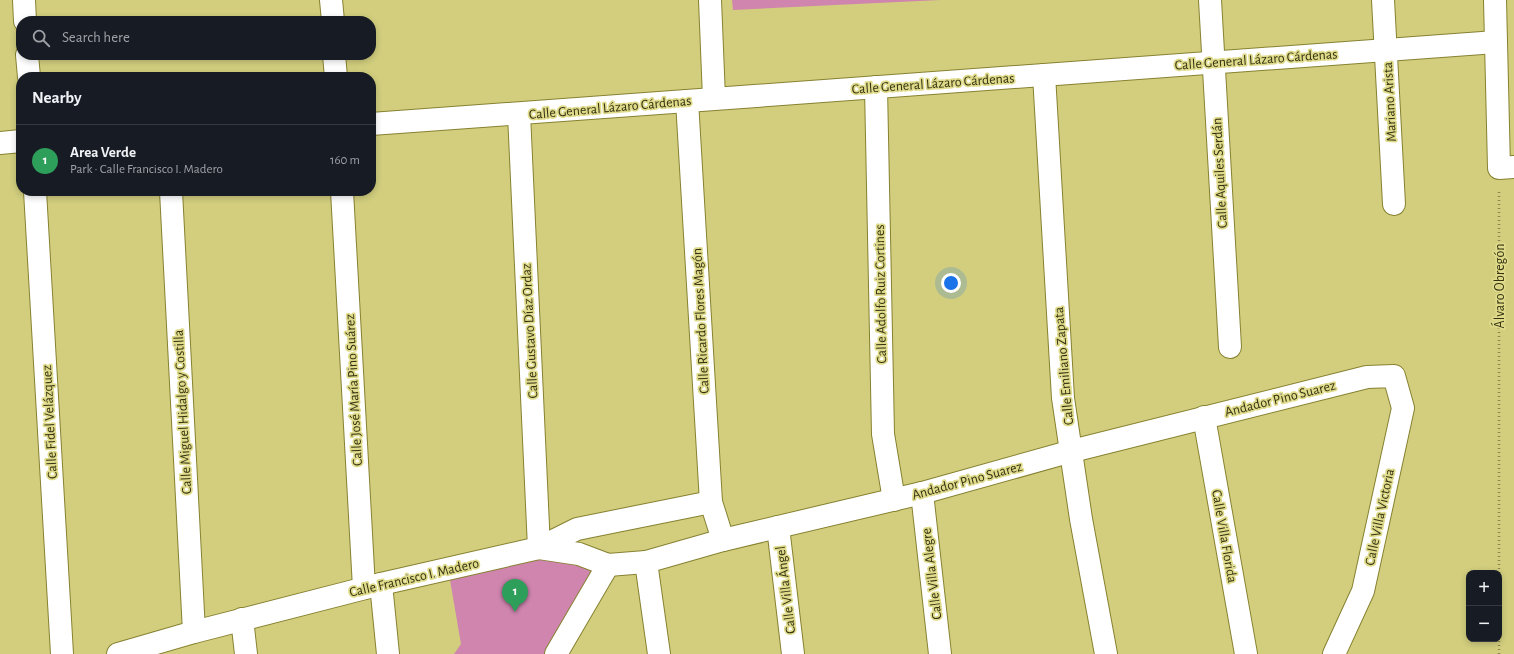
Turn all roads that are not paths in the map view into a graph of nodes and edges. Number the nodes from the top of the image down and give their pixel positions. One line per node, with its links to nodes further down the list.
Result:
1 (24, 0): 7 (street)
2 (331, 0): 8 (street)
3 (710, 0): 18 (street)
4 (1210, 0): 13 (street, Calle Aquiles Serdán)
5 (1383, 0): 10 (street, Mariano Arista)
6 (1495, 0): 9 (street)
7 (25, 16)
8 (333, 16)
9 (1496, 42): 10 (street, Calle General Lázaro Cárdenas); 24 (street)
10 (1386, 50): 13 (street, Calle General Lázaro Cárdenas); 28 (street, Mariano Arista)
11 (27, 60): 14 (street)
12 (334, 60): 15 (street)
13 (1213, 62): 16 (street, Calle General Lázaro Cárdenas); 29 (street, Calle Aquiles Serdán)
14 (29, 72)
15 (336, 72)
16 (1044, 75): 17 (street, Calle General Lázaro Cárdenas); 32 (street, Calle Emiliano Zapata)
17 (876, 87): 18 (street, Calle General Lázaro Cárdenas); 34 (street, Calle Adolfo Ruiz Cortines)
18 (714, 98): 19 (street, Calle General Lázaro Cárdenas)
19 (687, 101): 20 (street, Calle General Lázaro Cárdenas); 35 (street, Calle Ricardo Flores Magón)
20 (519, 114): 21 (street, Calle General Lázaro Cárdenas); 38 (street, Calle Gustavo Díaz Ordaz)
21 (376, 124)
22 (16, 141): 23 (street)
23 (0, 143)
24 (1507, 168)
25 (35, 196): 44 (street, Calle Fidel Velázquez)
26 (171, 196): 43 (street, Calle Miguel Hidalgo y Costilla)
27 (342, 196): 41 (street, Calle José María Pino Suárez)
28 (1394, 204)
29 (1230, 347)
30 (1394, 376): 31 (street, Andador Pino Suarez); 54 (street, Calle Villa Victoria)
31 (1204, 417): 32 (street, Andador Pino Suarez); 53 (street, Calle Villa Florida)
32 (1072, 451): 33 (street, Andador Pino Suarez); 52 (street, Calle Emiliano Zapata)
33 (922, 493): 34 (street, Andador Pino Suarez); 51 (street, Calle Villa Alegre)
34 (894, 500): 36 (street, Andador Pino Suarez)
35 (710, 502): 37 (street, Calle Ricardo Flores Magón); 38 (street, Calle Francisco I. Madero)
36 (778, 527): 37 (street, Andador Pino Suarez); 50 (street, Calle Villa Ángel)
37 (723, 540): 39 (street, Andador Pino Suarez)
38 (539, 548): 40 (street, Andador Pino Suarez); 41 (street, Calle Francisco I. Madero)
39 (646, 562): 40 (street, Andador Pino Suarez); 49 (street)
40 (608, 565): 48 (street)
41 (372, 586): 42 (street, Calle Francisco I. Madero); 47 (street, Calle José María Pino Suárez)
42 (242, 619): 43 (street, Calle Francisco I. Madero); 46 (street)
43 (194, 632): 45 (street, Calle Francisco I. Madero)
44 (62, 654)
45 (118, 654)
46 (246, 654)
47 (388, 654)
48 (556, 654)
49 (659, 654)
50 (793, 654)
51 (940, 654)
52 (1106, 654)
53 (1246, 654)
54 (1334, 654)

